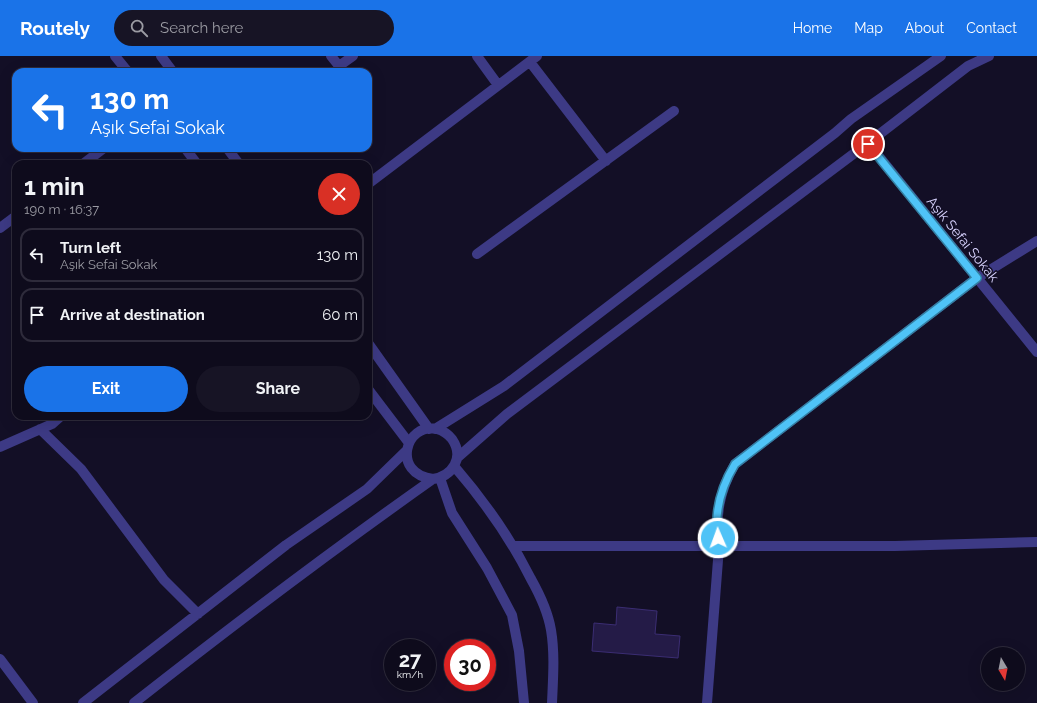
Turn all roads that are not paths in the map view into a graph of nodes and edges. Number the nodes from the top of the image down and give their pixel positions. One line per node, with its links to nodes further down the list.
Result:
1 (115, 56): 9 (street)
2 (161, 56): 10 (street)
3 (331, 56): 4 (street)
4 (353, 56)
5 (477, 56): 11 (street)
6 (941, 56): 30 (street)
7 (989, 56): 13 (street)
8 (533, 59): 11 (street); 18 (street)
9 (125, 68)
10 (170, 68)
11 (498, 85): 19 (street)
12 (674, 112): 18 (street)
13 (868, 144): 24 (street, Aşık Sefai Sokak); 33 (street)
14 (99, 152): 16 (street)
15 (188, 152): 17 (street)
16 (88, 160)
17 (195, 160)
18 (606, 161): 23 (street)
19 (372, 181)
20 (12, 219): 21 (street)
21 (0, 228)
22 (1037, 241): 24 (street)
23 (477, 254)
24 (977, 278): 26 (street, Aşık Sefai Sokak); 37 (street)
25 (372, 349): 30 (street)
26 (1037, 352)
27 (372, 395): 31 (street)
28 (56, 420): 29 (street)
29 (40, 429): 32 (street); 38 (street)
30 (432, 429): 31 (street); 33 (street)
31 (408, 446): 34 (street); 38 (street)
32 (0, 447)
33 (456, 462): 34 (street); 36 (street)
34 (436, 479): 42 (street); 43 (street)
35 (1037, 542): 37 (street)
36 (514, 546): 37 (street); 44 (street)
37 (719, 547): 45 (street)
38 (198, 614): 41 (street)
39 (0, 659): 40 (street)
40 (33, 703)
41 (83, 703)
42 (134, 703)
43 (524, 703)
44 (552, 703)
45 (707, 703)

